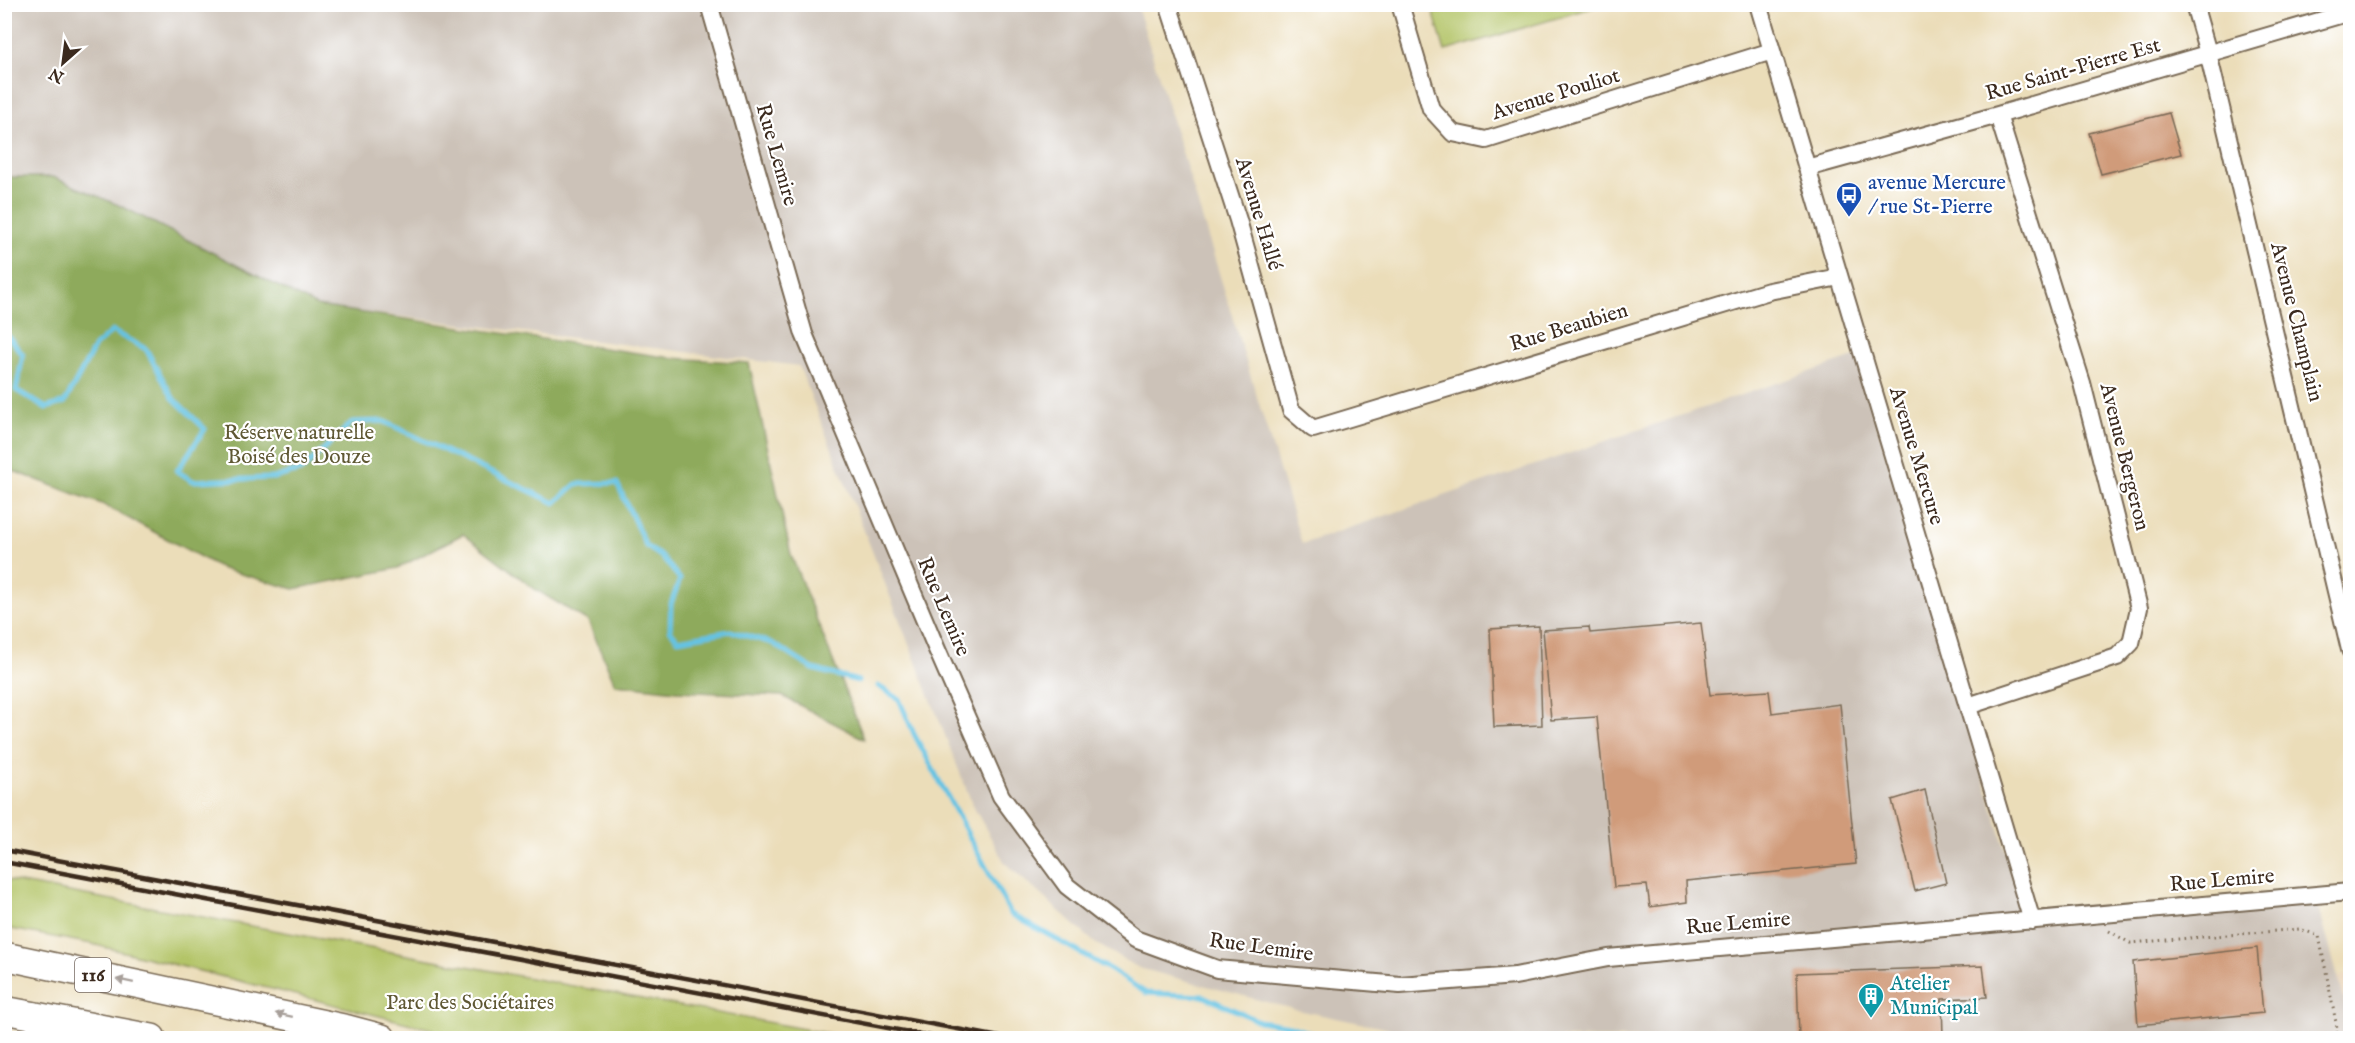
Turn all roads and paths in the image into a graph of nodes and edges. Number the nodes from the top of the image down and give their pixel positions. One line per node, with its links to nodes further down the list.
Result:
1 (709, 4): 18 (street, Rue Lemire)
2 (1168, 4): 12 (street, Avenue Hallé)
3 (1400, 4): 7 (street, Avenue Pouliot)
4 (1758, 4): 7 (street, Avenue Mercure)
5 (2194, 4): 8 (street, Avenue Champlain)
6 (2350, 12): 8 (street, Rue Saint-Pierre Est)
7 (1772, 51): 10 (street, Avenue Mercure)
8 (2208, 53): 9 (street, Rue Saint-Pierre Est); 13 (street, Avenue Champlain)
9 (1998, 115): 10 (street, Rue Saint-Pierre Est); 15 (street, Avenue Bergeron)
10 (1807, 168): 11 (street, Avenue Mercure)
11 (1839, 277): 12 (street, Rue Beaubien); 15 (street, Avenue Mercure)
12 (1313, 429)
13 (2343, 583): 14 (street, Avenue Champlain)
14 (2350, 650)
15 (1968, 706): 18 (street, Avenue Mercure)
16 (2350, 892): 17 (street, Rue Lemire)
17 (2103, 915): 18 (street, Rue Lemire); 23 (path)
18 (2032, 921)
19 (4, 956): 22 (main road, 116, one-way to 19)
20 (4, 1010): 21 (main road, 116)
21 (152, 1038)
22 (382, 1038)
23 (2339, 1038)

